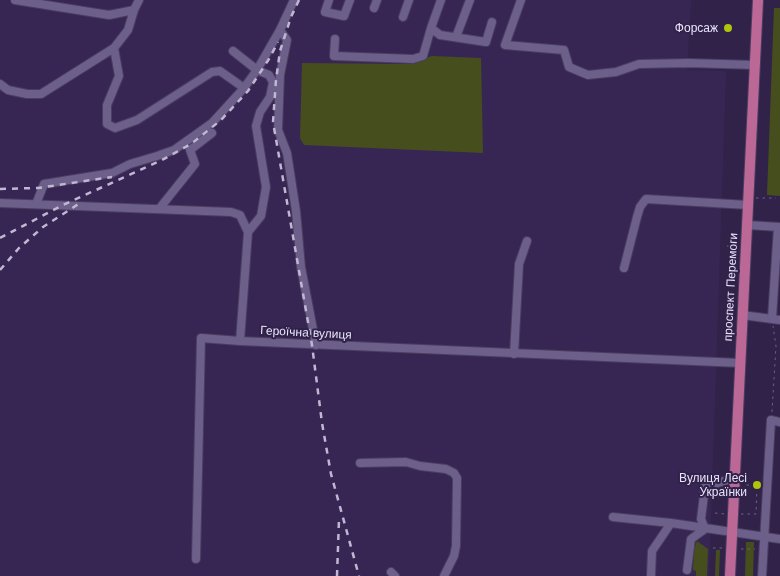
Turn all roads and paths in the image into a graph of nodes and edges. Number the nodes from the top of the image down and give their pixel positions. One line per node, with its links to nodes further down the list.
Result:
1 (15, 0): 11 (street)
2 (140, 0): 11 (street)
3 (294, 0): 15 (street)
4 (329, 0): 5 (street)
5 (350, 0)
6 (409, 0): 12 (street)
7 (441, 0): 14 (street)
8 (470, 0): 16 (street)
9 (521, 0): 20 (street)
10 (758, 0): 20 (main road, проспект Перемоги)
11 (134, 10): 18 (street)
12 (402, 17)
13 (492, 22): 16 (street)
14 (431, 28): 16 (street); 17 (street)
15 (280, 30): 21 (street); 40 (street)
16 (456, 37)
17 (335, 39)
18 (114, 48): 22 (street); 23 (street)
19 (233, 51): 21 (street)
20 (755, 66): 26 (main road, проспект Перемоги)
21 (257, 70): 23 (street); 32 (street)
22 (0, 84)
23 (244, 88): 28 (street)
24 (212, 133): 29 (street)
25 (776, 198): 26 (path)
26 (748, 201): 30 (main road, проспект Перемоги); 36 (street)
27 (0, 203): 28 (street)
28 (36, 204): 29 (street)
29 (159, 209): 32 (street)
30 (746, 225): 31 (street); 35 (main road, проспект Перемоги)
31 (779, 227): 38 (street)
32 (248, 232): 39 (street)
33 (526, 241): 41 (street)
34 (727, 246): 35 (path)
35 (745, 248): 37 (main road, проспект Перемоги)
36 (624, 268)
37 (742, 315): 38 (street); 42 (main road, проспект Перемоги)
38 (776, 319): 43 (path)
39 (240, 341): 40 (street, Героїчна вулиця); 55 (street, Героїчна вулиця)
40 (316, 345): 41 (street, Героїчна вулиця)
41 (514, 354): 42 (street, Героїчна вулиця)
42 (740, 363): 46 (main road, проспект Перемоги)
43 (771, 420): 44 (street); 53 (street)
44 (780, 422)
45 (360, 463): 57 (street)
46 (733, 482): 48 (main road, проспект Перемоги); 48 (path); 51 (street)
47 (715, 514): 48 (path)
48 (732, 514): 52 (main road, проспект Перемоги)
49 (613, 517): 50 (street)
50 (671, 523): 51 (street); 58 (street)
51 (705, 529): 52 (street); 56 (street)
52 (731, 533): 53 (street); 59 (main road, проспект Перемоги)
53 (765, 537): 54 (street); 60 (street)
54 (780, 539)
55 (196, 559)
56 (687, 570)
57 (444, 576)
58 (651, 576)
59 (730, 576)
60 (762, 576)

